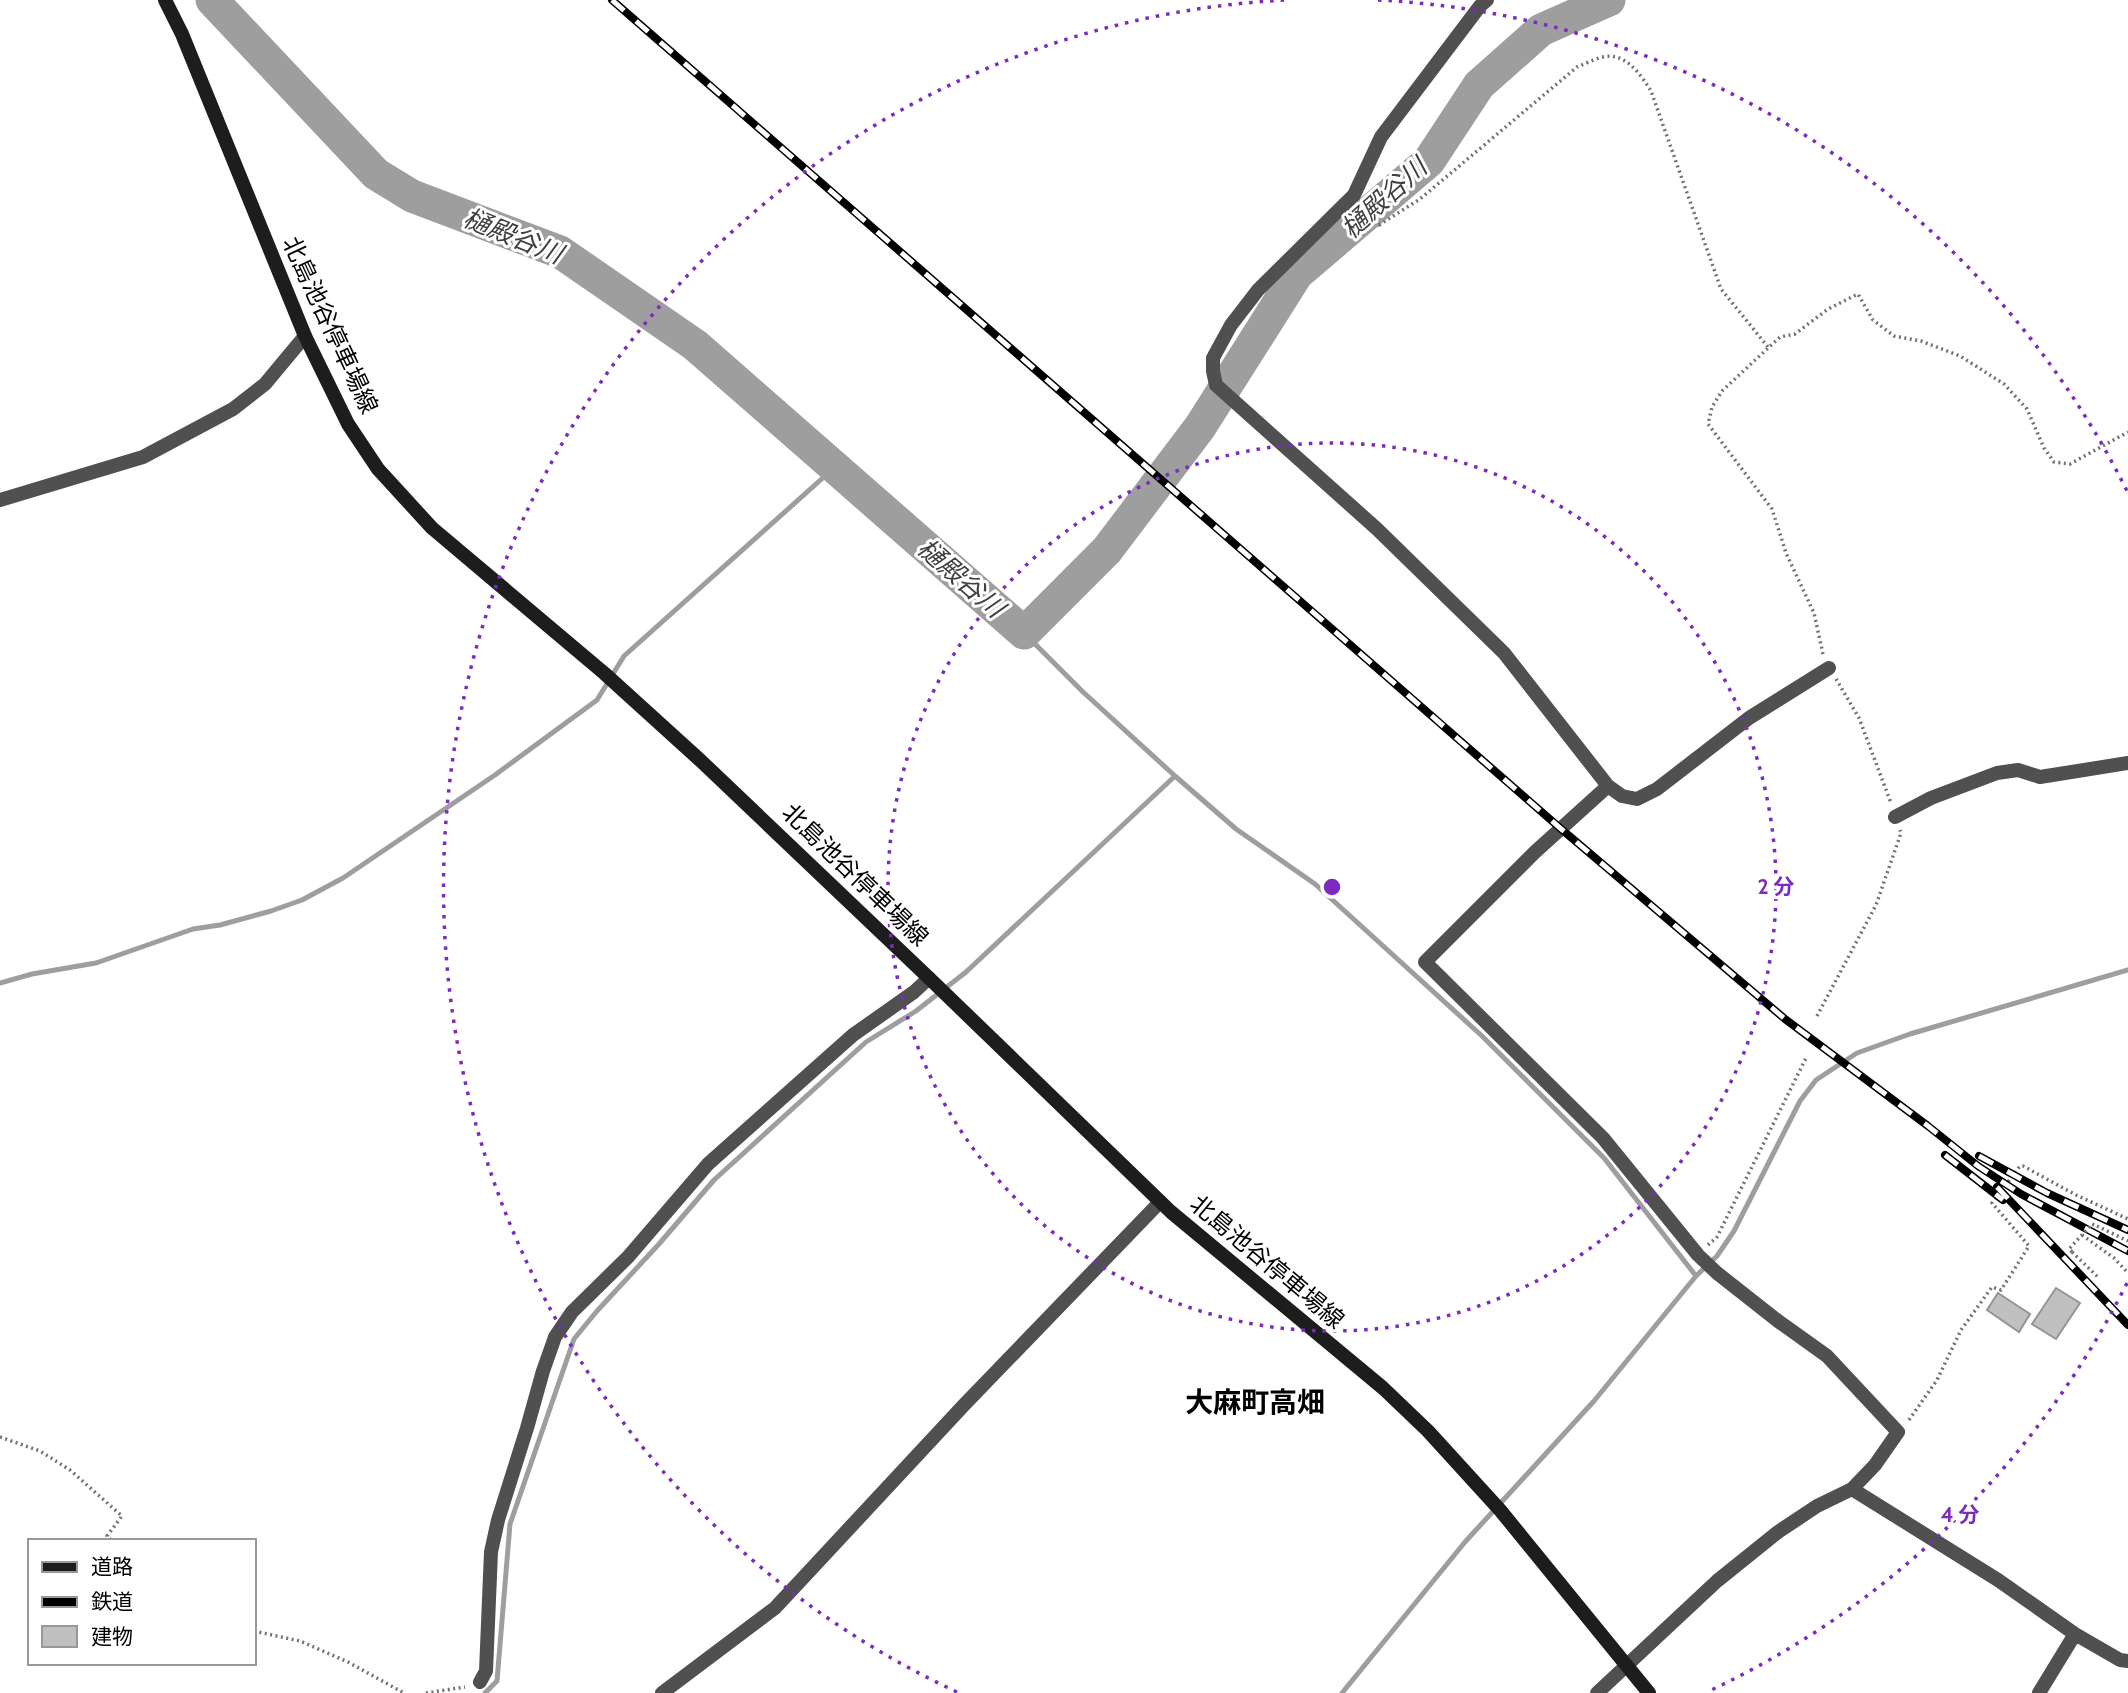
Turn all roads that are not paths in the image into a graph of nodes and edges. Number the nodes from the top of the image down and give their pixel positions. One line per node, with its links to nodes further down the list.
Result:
1 (165, 0): 3 (main road, 北島池谷停車場線)
2 (1487, 0): 7 (street)
3 (304, 336): 4 (street); 9 (main road, 北島池谷停車場線)
4 (0, 500)
5 (1829, 668): 7 (street)
6 (2128, 763): 8 (street)
7 (1608, 786): 11 (street)
8 (1895, 817)
9 (932, 981): 10 (main road, 北島池谷停車場線); 15 (street)
10 (1160, 1202): 14 (main road, 北島池谷停車場線); 16 (street)
11 (1852, 1489): 12 (street); 14 (street)
12 (2075, 1634): 13 (street); 19 (street)
13 (2128, 1661)
14 (1625, 1665): 17 (street); 18 (main road, 北島池谷停車場線)
15 (480, 1682)
16 (662, 1693)
17 (1597, 1693)
18 (1649, 1693)
19 (2039, 1693)

